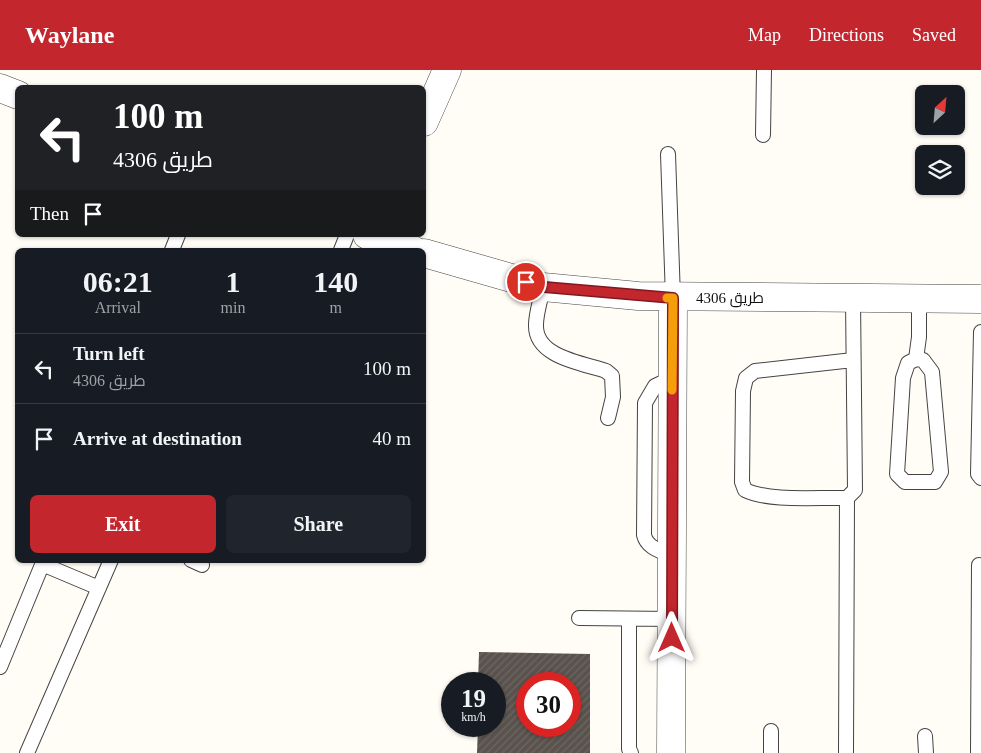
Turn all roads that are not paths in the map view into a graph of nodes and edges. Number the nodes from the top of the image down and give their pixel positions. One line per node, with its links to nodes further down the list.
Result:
1 (447, 70): 5 (street)
2 (764, 70): 6 (lane)
3 (0, 88): 4 (street)
4 (15, 94)
5 (426, 117)
6 (763, 135)
7 (668, 154): 12 (lane)
8 (376, 237): 9 (street)
9 (407, 248)
10 (426, 254): 11 (street, طريق 4306)
11 (544, 287): 12 (street, طريق 4306); 19 (lane)
12 (673, 298): 13 (street, طريق 4306); 29 (street)
13 (853, 299): 14 (street, طريق 4306); 18 (lane)
14 (919, 299): 15 (street, طريق 4306); 17 (lane)
15 (981, 299)
16 (981, 332): 20 (lane)
17 (916, 359): 17 (lane)
18 (853, 360): 21 (lane); 21 (lane)
19 (608, 418)
20 (981, 478)
21 (847, 498): 37 (lane)
22 (43, 563): 30 (lane)
23 (45, 563): 26 (lane)
24 (110, 563): 26 (lane)
25 (979, 565): 39 (lane)
26 (99, 588): 33 (lane)
27 (579, 618): 28 (lane)
28 (629, 619): 29 (lane); 34 (lane)
29 (672, 619): 35 (street)
30 (0, 667)
31 (771, 731): 36 (lane)
32 (925, 736): 38 (lane)
33 (27, 753)
34 (631, 753)
35 (671, 753)
36 (771, 753)
37 (846, 753)
38 (926, 753)
39 (978, 753)

